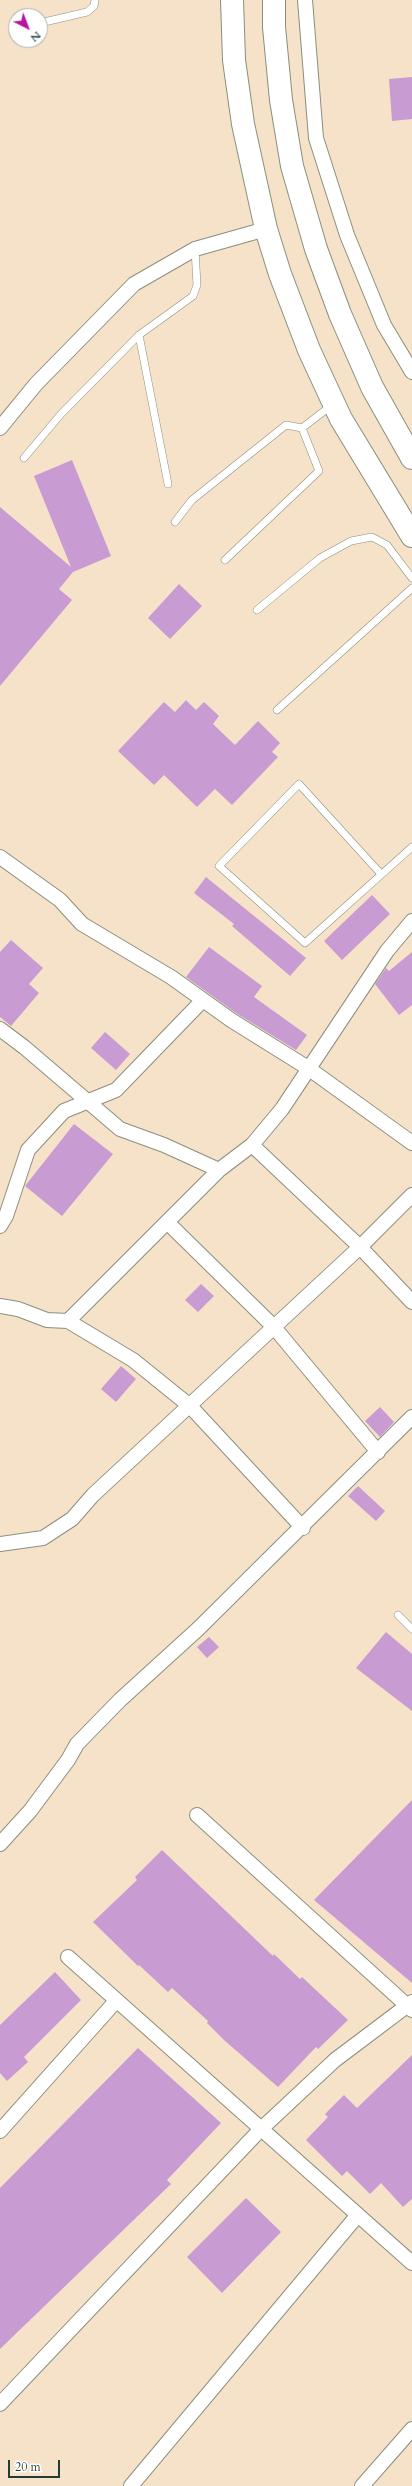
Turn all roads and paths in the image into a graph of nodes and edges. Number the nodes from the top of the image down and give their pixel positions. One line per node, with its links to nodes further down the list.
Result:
1 (96, 0): 5 (lane)
2 (232, 0): 6 (highway)
3 (274, 0): 14 (highway)
4 (305, 0): 9 (street)
5 (48, 21)
6 (266, 229): 7 (street); 10 (highway)
7 (195, 249): 8 (lane); 11 (street)
8 (139, 335): 13 (lane); 15 (lane)
9 (412, 372)
10 (334, 404): 12 (lane); 17 (highway)
11 (0, 428)
12 (302, 428): 16 (lane); 18 (lane)
13 (24, 458)
14 (412, 458)
15 (168, 484)
16 (175, 522)
17 (412, 536)
18 (225, 560)
19 (412, 578): 21 (lane)
20 (412, 588): 22 (lane)
21 (257, 610)
22 (277, 710)
23 (412, 846): 25 (lane)
24 (0, 857): 27 (street)
25 (381, 874): 25 (lane)
26 (412, 921): 29 (street)
27 (203, 1000): 29 (street); 30 (street)
28 (0, 1029): 30 (street)
29 (308, 1068): 31 (street); 32 (street)
30 (86, 1100): 33 (street); 36 (street)
31 (412, 1143)
32 (252, 1145): 33 (street); 37 (street)
33 (218, 1170): 35 (street)
34 (412, 1194): 37 (street)
35 (167, 1222): 40 (street); 41 (street)
36 (0, 1226)
37 (360, 1247): 38 (street); 41 (street)
38 (412, 1302)
39 (0, 1306): 40 (street)
40 (68, 1321): 42 (street)
41 (273, 1326): 42 (street); 44 (street)
42 (190, 1406): 45 (street); 46 (street)
43 (412, 1417): 44 (street)
44 (378, 1452): 45 (street)
45 (303, 1528): 50 (street)
46 (0, 1544)
47 (398, 1615): 48 (lane)
48 (412, 1629)
49 (198, 1815): 53 (street)
50 (0, 1844)
51 (68, 1957): 52 (street)
52 (116, 2001): 54 (street); 55 (street)
53 (410, 2004): 55 (street)
54 (0, 2130)
55 (260, 2130): 56 (street); 58 (street)
56 (357, 2216): 57 (street); 60 (street)
57 (412, 2263)
58 (0, 2404)
59 (412, 2429): 61 (street)
60 (132, 2486)
61 (362, 2486)

